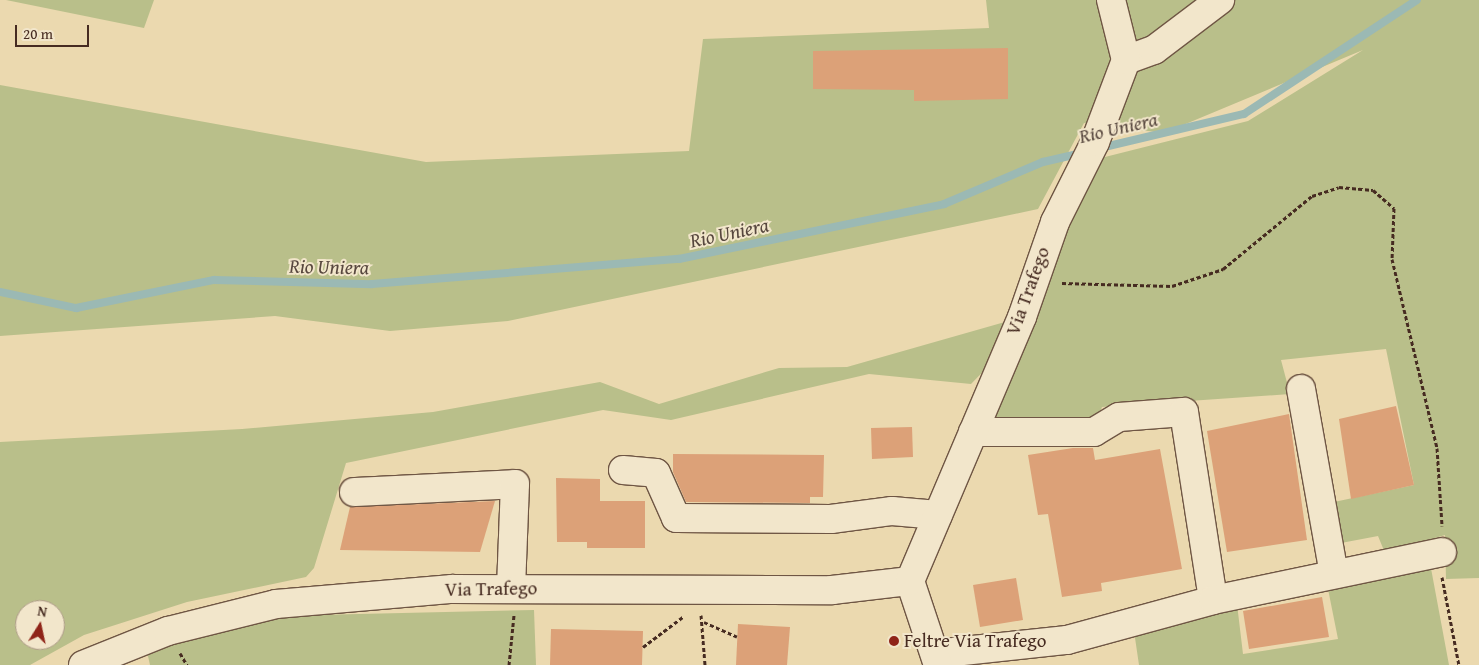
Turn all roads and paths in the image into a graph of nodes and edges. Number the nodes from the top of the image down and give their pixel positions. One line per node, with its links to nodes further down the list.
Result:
1 (1111, 0): 3 (street)
2 (1220, 0): 3 (street)
3 (1126, 60): 4 (street, Via Trafego)
4 (1032, 280): 6 (street, Via Trafego); 10 (path)
5 (1301, 389): 11 (street)
6 (973, 432): 9 (street, Via Trafego); 15 (street)
7 (623, 470): 9 (street)
8 (354, 492): 13 (street)
9 (938, 515): 12 (street, Via Trafego)
10 (1442, 552): 11 (street); 23 (path)
11 (1334, 574): 15 (street)
12 (910, 581): 14 (street, Via Trafego); 19 (street)
13 (511, 587): 14 (street, Via Trafego); 20 (street, Via Trafego); 21 (path)
14 (697, 597): 16 (path); 18 (path)
15 (1213, 600): 19 (street)
16 (703, 621): 17 (path); 22 (path)
17 (737, 637)
18 (643, 647)
19 (937, 660)
20 (83, 665)
21 (509, 665)
22 (705, 665)
23 (1459, 665)

